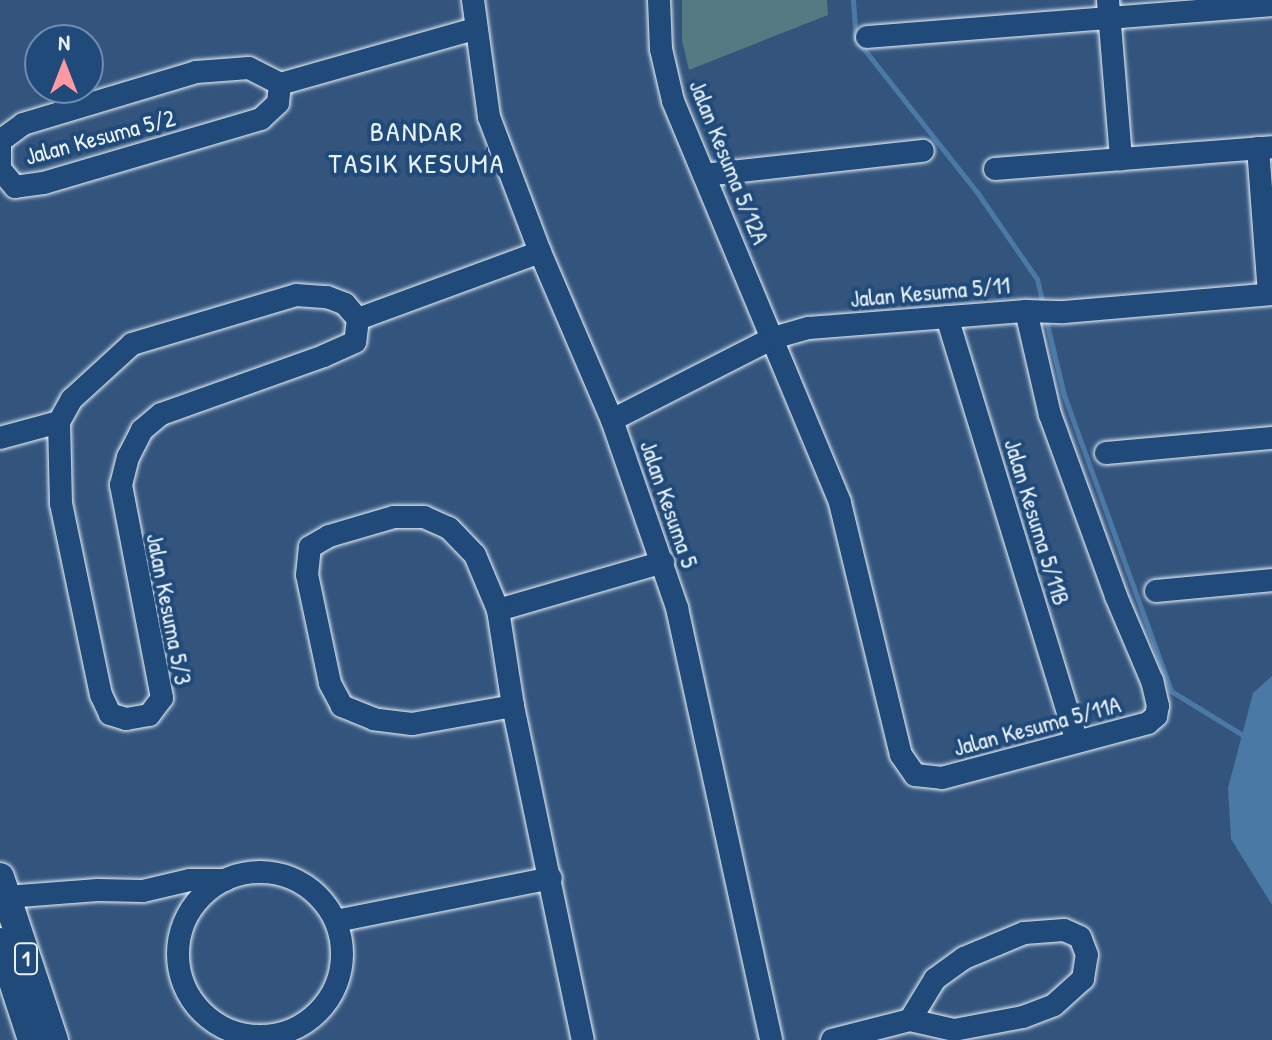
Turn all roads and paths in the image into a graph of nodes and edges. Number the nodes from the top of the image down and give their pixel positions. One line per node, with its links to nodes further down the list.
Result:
1 (473, 0): 5 (street, Jalan Kesuma 5)
2 (659, 0): 12 (street, Jalan Kesuma 5/12A)
3 (1272, 5): 4 (street)
4 (1109, 9): 6 (street); 10 (street)
5 (475, 29): 7 (street); 13 (street, Jalan Kesuma 5)
6 (867, 37)
7 (280, 84): 7 (street, Jalan Kesuma 5/2)
8 (1265, 148): 10 (street); 14 (street)
9 (923, 151): 12 (street)
10 (1121, 159): 11 (street)
11 (995, 169)
12 (704, 175): 18 (street, Jalan Kesuma 5/12A)
13 (540, 252): 17 (street); 19 (street, Jalan Kesuma 5)
14 (1271, 294): 15 (street, Jalan Kesuma 5/11)
15 (1038, 311): 16 (street, Jalan Kesuma 5/11); 29 (street, Jalan Kesuma 5/11A)
16 (947, 317): 18 (street, Jalan Kesuma 5/11); 29 (street, Jalan Kesuma 5/11B)
17 (358, 319): 20 (street); 20 (street, Jalan Kesuma 5/3)
18 (773, 338): 19 (street, Jalan Kesuma 5/11); 29 (street, Jalan Kesuma 5/11A)
19 (612, 420): 24 (street, Jalan Kesuma 5)
20 (59, 422): 21 (street)
21 (0, 438)
22 (1272, 438): 23 (street)
23 (1106, 453)
24 (663, 562): 27 (street); 39 (street, Jalan Kesuma 5)
25 (1272, 580): 26 (street)
26 (1156, 591)
27 (498, 610): 28 (street); 28 (street)
28 (513, 706): 30 (street)
29 (1077, 741)
30 (551, 878): 33 (street); 38 (street)
31 (225, 880): 32 (street); 33 (street); 33 (street)
32 (3, 887): 37 (main road, 1)
33 (336, 921)
34 (0, 942): 36 (main road, 1)
35 (910, 1020): 35 (street); 40 (street)
36 (32, 1040)
37 (54, 1040)
38 (583, 1040)
39 (771, 1040)
40 (832, 1040)

